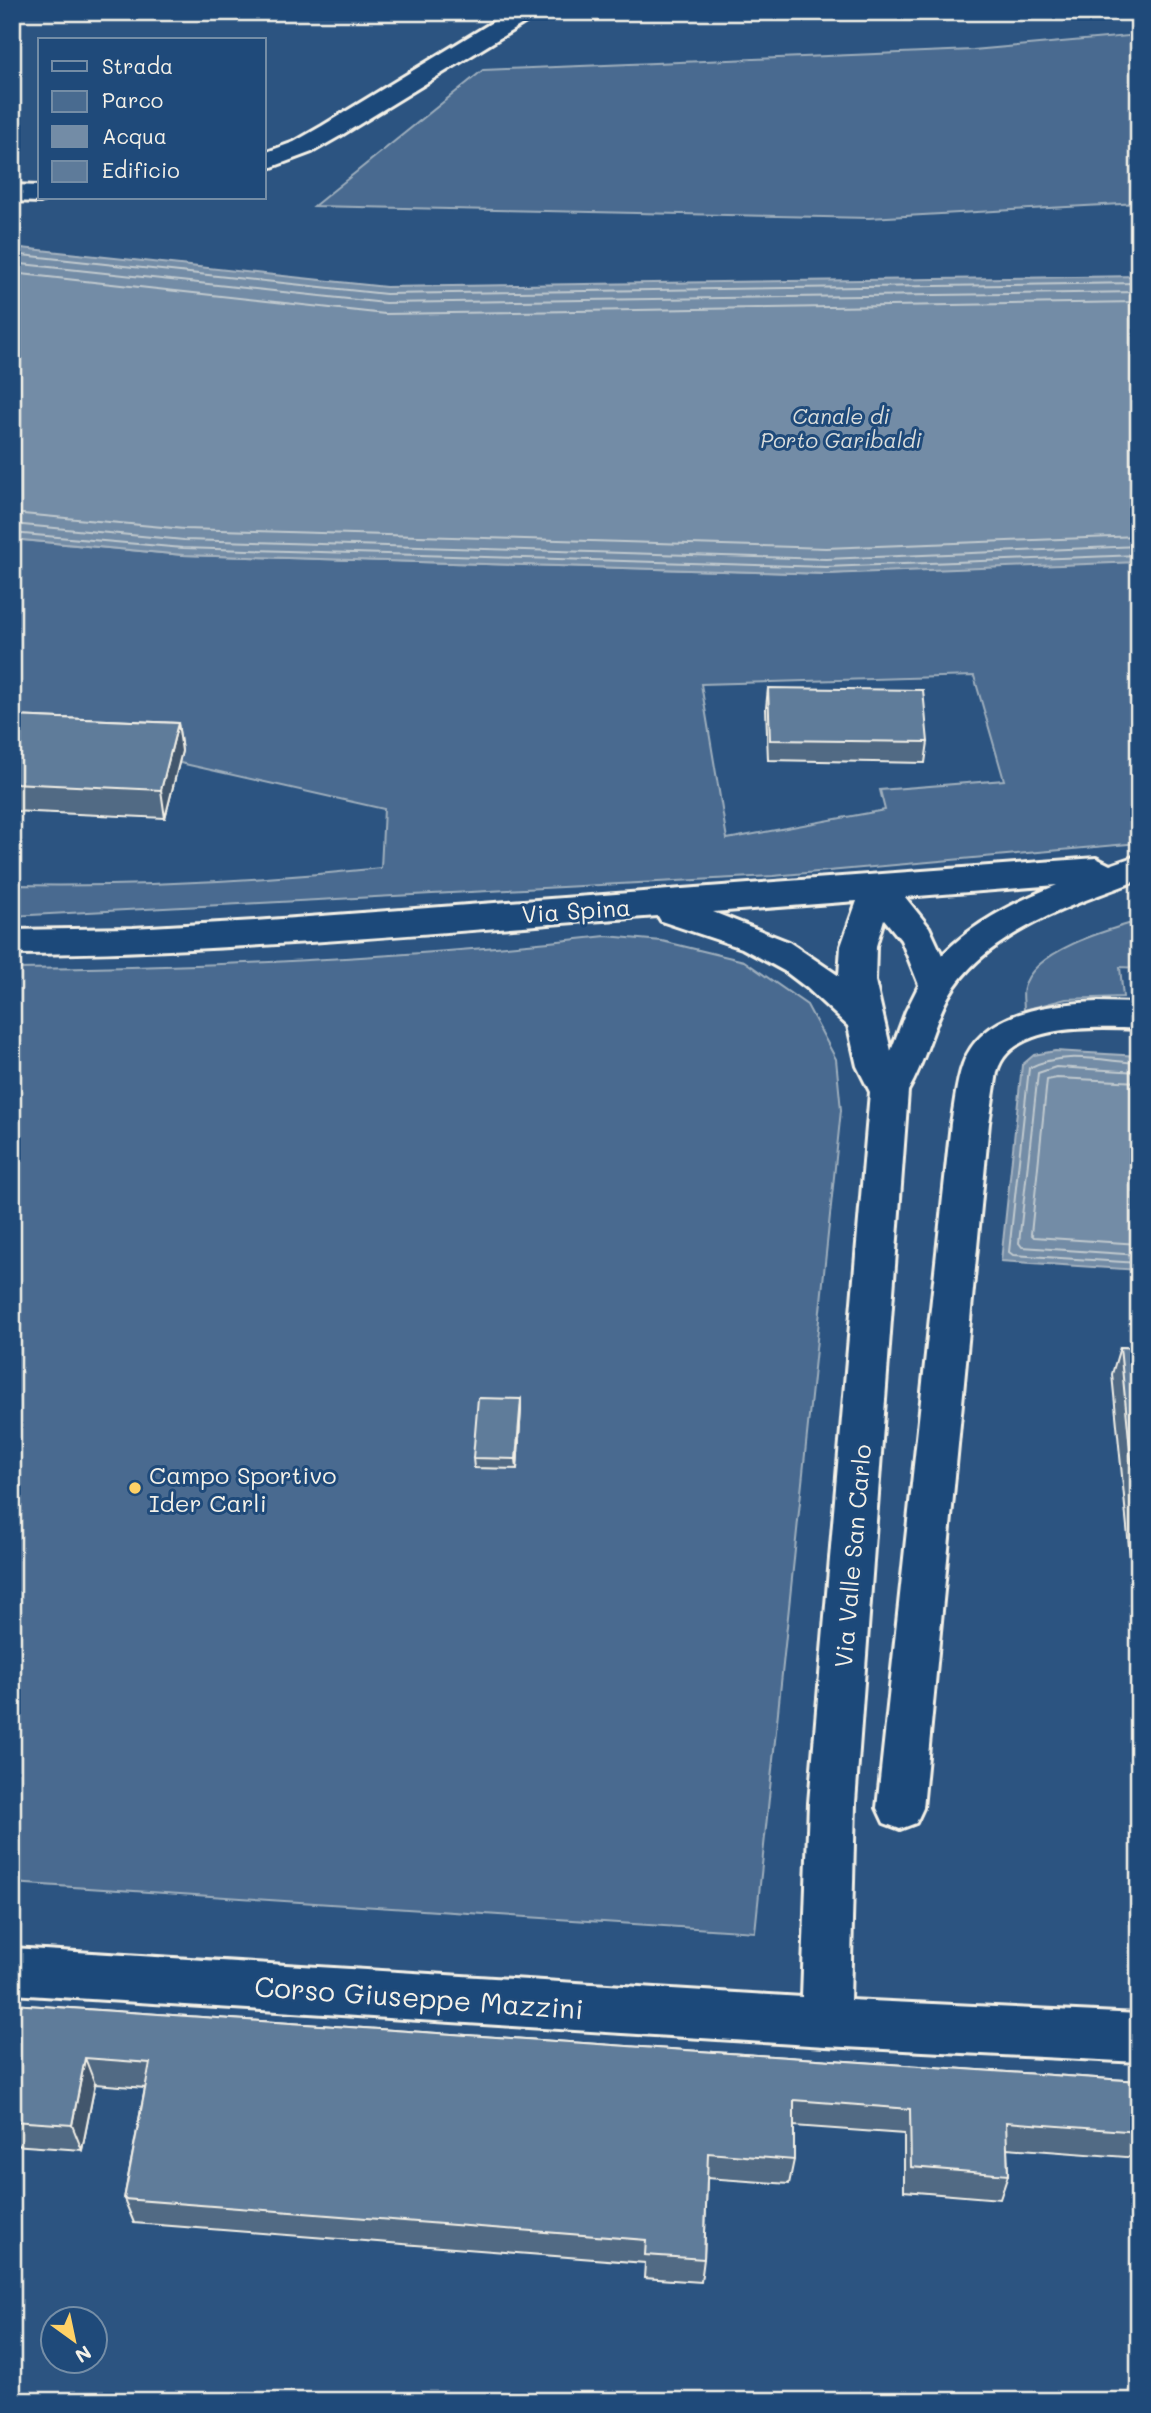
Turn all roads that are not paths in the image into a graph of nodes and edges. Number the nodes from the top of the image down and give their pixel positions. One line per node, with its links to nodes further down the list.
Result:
1 (526, 12): 2 (street)
2 (266, 161)
3 (12, 193): 4 (street)
4 (38, 194)
5 (1139, 867): 6 (street, Via Spina); 9 (street, Via Valle San Carlo)
6 (880, 889): 7 (street, Via Spina); 9 (street); 11 (street)
7 (646, 905): 8 (street, Via Spina); 11 (street)
8 (12, 942)
9 (937, 985): 12 (street, Via Valle San Carlo)
10 (1139, 1016): 13 (street)
11 (863, 1019): 12 (street)
12 (889, 1091): 15 (street, Via Valle San Carlo)
13 (900, 1808)
14 (12, 1971): 15 (street, Corso Giuseppe Mazzini)
15 (825, 2022): 16 (street, Corso Giuseppe Mazzini)
16 (1139, 2038)

